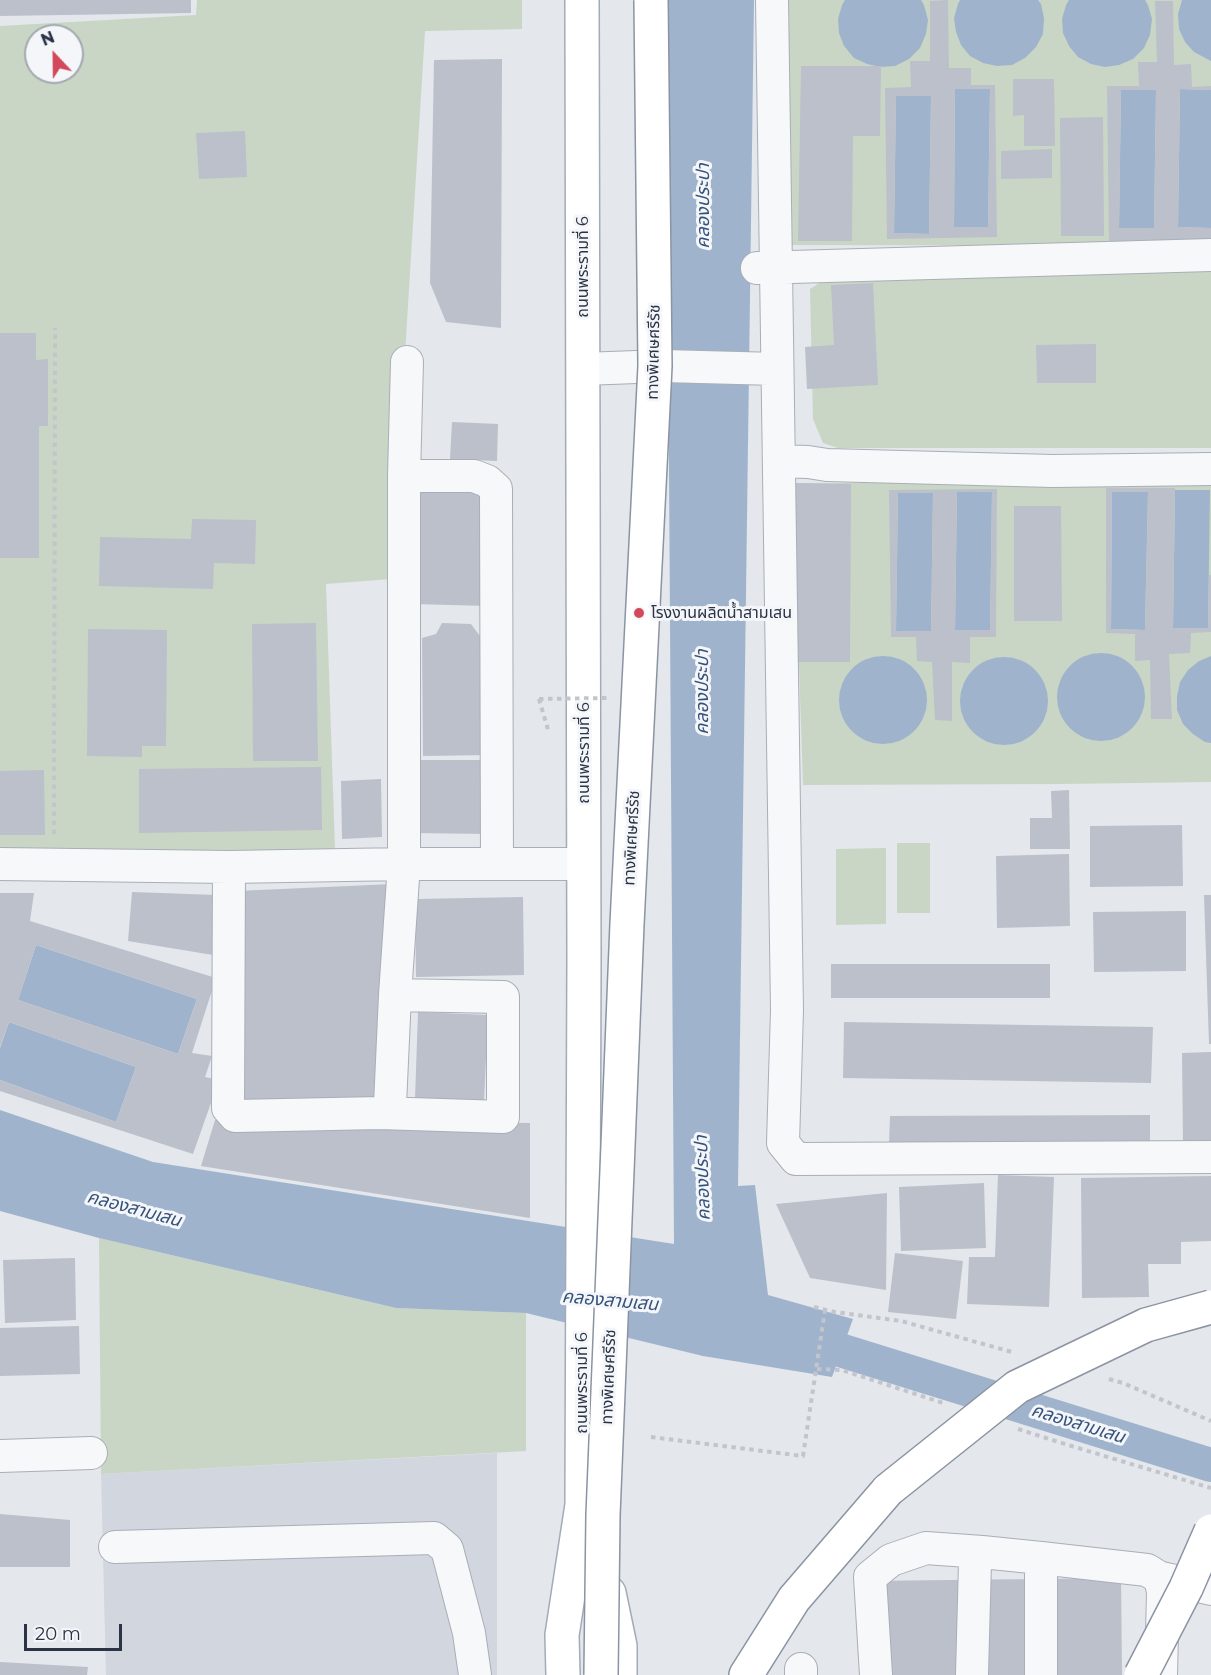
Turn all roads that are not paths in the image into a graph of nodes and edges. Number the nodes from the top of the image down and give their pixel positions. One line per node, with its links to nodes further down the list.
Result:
1 (582, 0): 8 (main road, ถนนพระรามที่ 6)
2 (651, 0): 33 (main road, ทางพิเศษศรีรัช, bridge)
3 (772, 0): 5 (lane)
4 (1211, 255): 5 (lane)
5 (766, 268): 7 (lane)
6 (407, 362): 11 (lane)
7 (766, 368): 8 (lane); 9 (lane)
8 (583, 369): 15 (main road, ถนนพระรามที่ 6)
9 (780, 461): 10 (lane); 19 (lane)
10 (1211, 469)
11 (404, 476): 13 (lane); 14 (lane)
12 (0, 864): 16 (lane)
13 (404, 864): 14 (lane); 16 (lane); 17 (lane)
14 (497, 864): 15 (lane)
15 (584, 864): 23 (main road, ถนนพระรามที่ 6)
16 (229, 867): 18 (lane)
17 (395, 995): 18 (lane); 18 (lane)
18 (380, 1113)
19 (1211, 1157)
20 (1211, 1307): 35 (main road, bridge)
21 (91, 1453): 22 (lane)
22 (0, 1456)
23 (582, 1505): 32 (main road, ถนนพระรามที่ 6); 34 (main road, ถนนพระรามที่ 6)
24 (1211, 1531): 30 (main road, bridge)
25 (115, 1546): 31 (lane)
26 (982, 1552): 27 (lane); 36 (lane); 37 (lane)
27 (1041, 1558): 28 (lane); 38 (lane)
28 (1160, 1578): 29 (lane); 30 (lane)
29 (1211, 1589)
30 (1161, 1674)
31 (475, 1675)
32 (563, 1675)
33 (601, 1675)
34 (620, 1675)
35 (746, 1675)
36 (876, 1675)
37 (972, 1675)
38 (1041, 1675)

